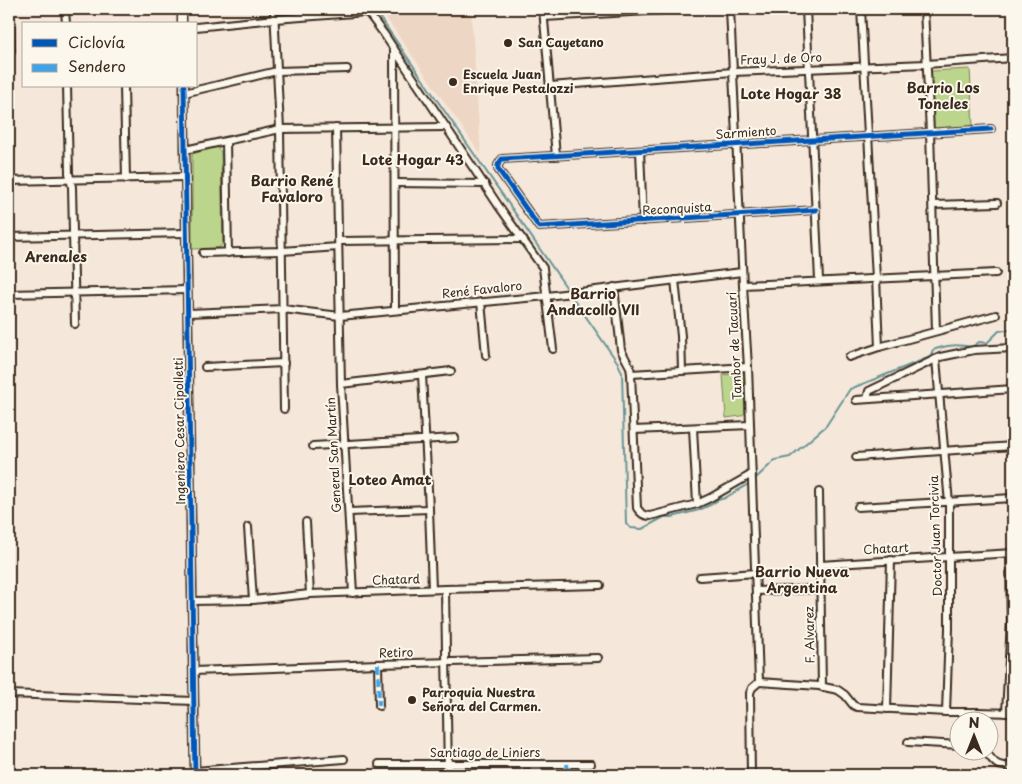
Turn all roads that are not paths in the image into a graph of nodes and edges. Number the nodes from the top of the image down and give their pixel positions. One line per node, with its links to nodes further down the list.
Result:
1 (10, 9): 18 (street)
2 (65, 9): 14 (street)
3 (182, 9): 15 (street)
4 (274, 9): 13 (street)
5 (543, 9): 12 (street)
6 (682, 9): 12 (street)
7 (730, 9): 25 (street, Tambor de Tacuarí)
8 (806, 9): 23 (street)
9 (861, 9): 21 (street)
10 (924, 9): 20 (street)
11 (366, 10): 13 (street); 17 (street)
12 (544, 17): 26 (street)
13 (275, 19): 16 (street); 24 (street)
14 (66, 22)
15 (182, 22)
16 (198, 27)
17 (394, 49): 31 (street); 32 (street)
18 (11, 51)
19 (1013, 58): 20 (street, Fray J. de Oro)
20 (926, 64): 21 (street, Fray J. de Oro); 36 (street)
21 (864, 67): 23 (street, Fray J. de Oro); 37 (street)
22 (347, 69): 24 (street)
23 (809, 69): 25 (street, Fray J. de Oro); 38 (street)
24 (277, 71): 27 (street); 34 (street)
25 (733, 72): 26 (street, Fray J. de Oro); 40 (street, Tambor de Tacuarí)
26 (550, 86): 43 (street)
27 (198, 87)
28 (67, 88): 46 (street)
29 (124, 88): 45 (street)
30 (184, 90): 41 (street, Ingeniero Cesar Cipolletti)
31 (394, 127): 32 (street); 33 (street); 48 (street)
32 (446, 127): 49 (street)
33 (336, 128): 34 (street); 61 (street, General San Martín)
34 (280, 129): 39 (street); 62 (street)
35 (992, 129): 36 (street, Sarmiento)
36 (930, 132): 37 (street, Sarmiento); 51 (street)
37 (868, 136): 38 (street, Sarmiento); 68 (street)
38 (812, 139): 40 (street, Sarmiento); 52 (street)
39 (226, 141): 41 (street); 64 (street)
40 (736, 144): 42 (street, Sarmiento); 53 (street, Tambor de Tacuarí)
41 (185, 150): 44 (street, Ingeniero Cesar Cipolletti)
42 (640, 150): 43 (street, Sarmiento); 54 (street)
43 (556, 156): 55 (street, Sarmiento)
44 (185, 178): 45 (street); 56 (street, Ingeniero Cesar Cipolletti)
45 (126, 179): 46 (street)
46 (70, 180): 47 (street); 57 (street)
47 (9, 181)
48 (395, 183): 49 (street); 60 (street)
49 (484, 184): 59 (street)
50 (997, 203): 51 (street)
51 (933, 206): 67 (street)
52 (816, 210): 53 (street, Reconquista); 70 (street)
53 (740, 215): 54 (street, Reconquista); 65 (street, Tambor de Tacuarí)
54 (643, 221): 55 (street, Reconquista)
55 (539, 227)
56 (186, 233): 57 (street); 73 (street, Ingeniero Cesar Cipolletti)
57 (74, 236): 58 (street); 74 (street)
58 (9, 237)
59 (523, 239): 60 (street); 76 (street)
60 (395, 240): 61 (street); 79 (street)
61 (338, 244): 62 (street); 82 (street, General San Martín)
62 (282, 251): 64 (street); 78 (street)
63 (203, 253): 64 (street)
64 (228, 253)
65 (742, 272): 69 (street, René Favaloro); 71 (street, Tambor de Tacuarí)
66 (996, 273): 67 (street)
67 (935, 275): 68 (street); 84 (street)
68 (876, 278): 70 (street); 85 (street)
69 (675, 280): 72 (street, René Favaloro); 94 (street)
70 (819, 280): 71 (street)
71 (743, 285): 93 (street, Tambor de Tacuarí)
72 (614, 287): 76 (street, René Favaloro); 97 (street)
73 (187, 290): 74 (street); 80 (street, Ingeniero Cesar Cipolletti)
74 (75, 292): 75 (street); 83 (street)
75 (9, 294)
76 (547, 296): 77 (street, René Favaloro); 87 (street)
77 (481, 302): 79 (street, René Favaloro); 88 (street)
78 (283, 309): 80 (street, René Favaloro); 82 (street, René Favaloro); 91 (street)
79 (395, 310): 82 (street, René Favaloro)
80 (188, 313): 138 (street, Ingeniero Cesar Cipolletti)
81 (996, 315): 84 (street)
82 (340, 316): 98 (street, General San Martín)
83 (76, 324)
84 (936, 331): 85 (street)
85 (879, 347): 89 (street)
86 (1013, 348): 90 (street)
87 (553, 349)
88 (486, 355)
89 (849, 357)
90 (936, 359): 100 (street, Doctor Juan Torcivia); 101 (street)
91 (284, 363): 92 (street); 103 (street)
92 (205, 366)
93 (748, 367): 94 (street); 104 (street, Tambor de Tacuarí)
94 (682, 370): 97 (street)
95 (450, 371): 96 (street)
96 (422, 374): 98 (street); 108 (street)
97 (631, 374): 106 (street)
98 (341, 384): 109 (street, General San Martín)
99 (1013, 389): 100 (street)
100 (939, 394): 101 (street); 112 (street, Doctor Juan Torcivia)
101 (866, 399): 102 (street)
102 (856, 400)
103 (284, 409)
104 (750, 425): 105 (street); 114 (street, Tambor de Tacuarí)
105 (693, 428): 106 (street); 118 (street)
106 (634, 430): 118 (street)
107 (455, 438): 108 (street)
108 (425, 440): 109 (street); 120 (street)
109 (344, 444): 110 (street); 121 (street, General San Martín)
110 (313, 446)
111 (1013, 446): 112 (street)
112 (944, 452): 113 (street); 117 (street, Doctor Juan Torcivia)
113 (856, 457)
114 (752, 476): 118 (street); 128 (street, Tambor de Tacuarí)
115 (819, 492): 127 (street, F. Alvarez)
116 (1013, 498): 117 (street)
117 (948, 502): 119 (street); 125 (street, Doctor Juan Torcivia)
118 (697, 504)
119 (858, 507)
120 (429, 509): 121 (street); 133 (street)
121 (349, 512): 135 (street, General San Martín)
122 (306, 522): 136 (street)
123 (248, 527): 137 (street)
124 (1012, 553): 125 (street, Chatart); 151 (street)
125 (949, 557): 126 (street, Chatart); 149 (street, Doctor Juan Torcivia)
126 (891, 560): 127 (street, Chatart); 148 (street)
127 (820, 565): 132 (street, F. Alvarez)
128 (756, 573): 129 (street); 134 (street, Tambor de Tacuarí)
129 (700, 577)
130 (600, 585): 131 (street, Chatard)
131 (445, 589): 133 (street, Chatard); 140 (street)
132 (821, 589): 134 (street); 144 (street, F. Alvarez)
133 (432, 590): 135 (street, Chatard)
134 (756, 591): 143 (street, Tambor de Tacuarí)
135 (353, 593): 136 (street, Chatard)
136 (310, 594): 137 (street, Chatard)
137 (253, 600): 138 (street, Chatard)
138 (192, 601): 142 (street, Ingeniero Cesar Cipolletti)
139 (598, 658): 140 (street, Retiro)
140 (446, 662): 141 (street, Retiro); 157 (street)
141 (378, 664): 142 (street, Retiro); 147 (street)
142 (193, 672): 146 (street, Ingeniero Cesar Cipolletti)
143 (760, 682): 144 (street); 164 (street)
144 (822, 687): 148 (street)
145 (9, 694): 146 (street)
146 (194, 701): 161 (street, Ingeniero Cesar Cipolletti)
147 (379, 706)
148 (888, 709): 149 (street)
149 (946, 712): 150 (street)
150 (950, 712)
151 (1010, 713)
152 (908, 742): 153 (street)
153 (950, 744)
154 (344, 759): 161 (street)
155 (994, 762): 160 (street)
156 (379, 764): 157 (street, Santiago de Liniers)
157 (448, 764): 158 (street, Santiago de Liniers); 162 (street)
158 (567, 764): 159 (street, Santiago de Liniers); 163 (street)
159 (591, 764)
160 (1013, 767)
161 (195, 773)
162 (448, 775)
163 (568, 775)
164 (751, 775)

